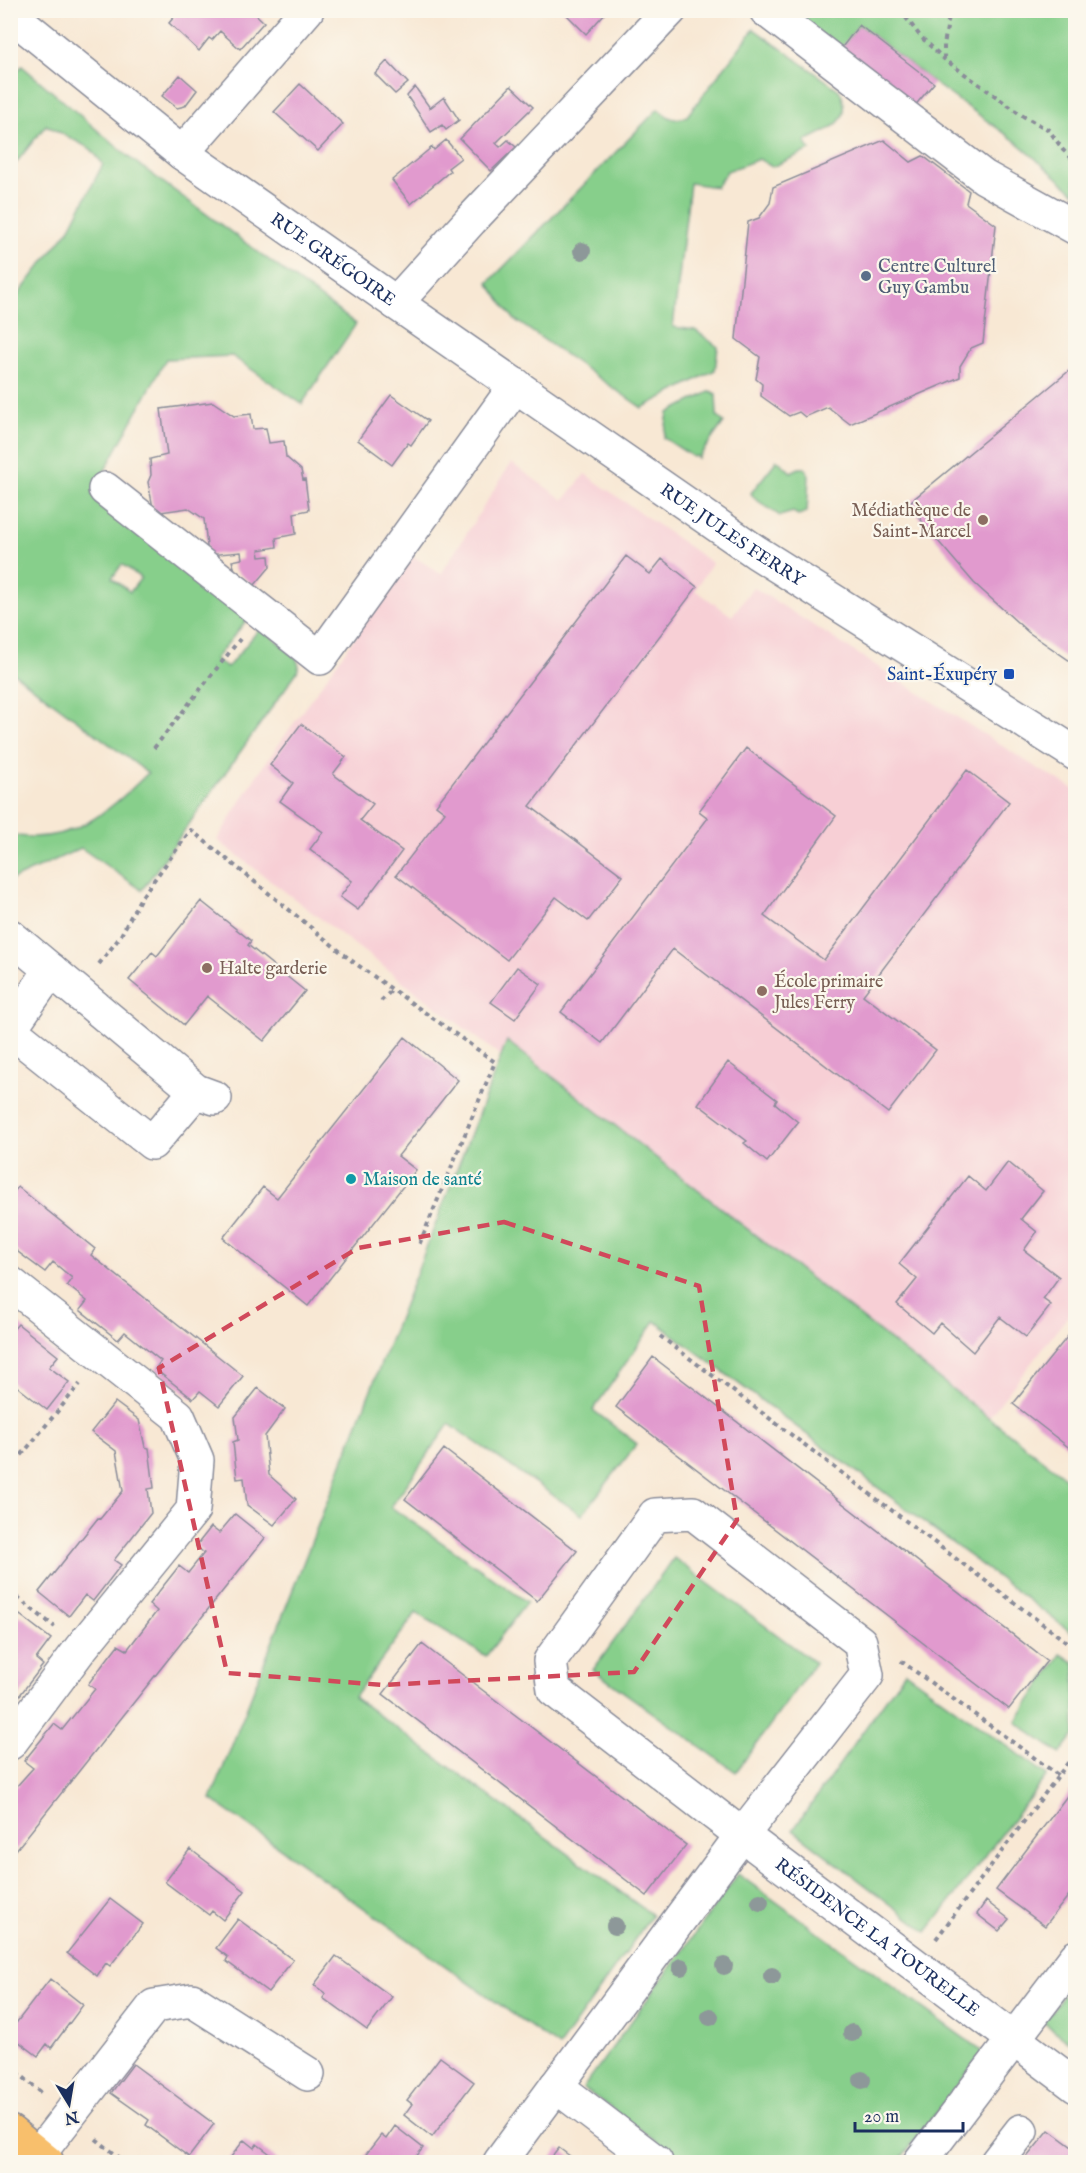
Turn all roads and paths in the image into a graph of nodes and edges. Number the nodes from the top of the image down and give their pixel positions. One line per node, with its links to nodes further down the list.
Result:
1 (307, 10): 12 (street)
2 (670, 10): 15 (street, RUE GRÉGOIRE)
3 (766, 10): 14 (street)
4 (900, 10): 11 (path)
5 (950, 10): 11 (path)
6 (1074, 10): 8 (path)
7 (10, 14): 12 (street, RUE GRÉGOIRE)
8 (1076, 23)
9 (1076, 28): 10 (path)
10 (1073, 50)
11 (944, 59): 13 (path)
12 (182, 153): 15 (street, RUE GRÉGOIRE)
13 (1076, 162)
14 (1076, 228)
15 (396, 303): 16 (street, RUE JULES FERRY)
16 (516, 385): 18 (street); 20 (street, RUE JULES FERRY)
17 (105, 489): 18 (street)
18 (261, 612): 19 (path)
19 (154, 748)
20 (1076, 754)
21 (10, 936): 22 (street)
22 (51, 970): 26 (street); 26 (street)
23 (93, 972): 24 (path)
24 (393, 989): 25 (path); 27 (path)
25 (381, 1001)
26 (10, 1029)
27 (419, 1245)
28 (10, 1283): 30 (street)
29 (660, 1336): 34 (path)
30 (103, 1356): 31 (path); 33 (street)
31 (10, 1469)
32 (10, 1593): 33 (path)
33 (81, 1648): 36 (street)
34 (1076, 1649)
35 (863, 1655): 38 (path); 39 (street); 39 (street, RÉSIDENCE LA TOURELLE)
36 (10, 1743)
37 (1076, 1752): 38 (path)
38 (1058, 1775): 41 (path)
39 (742, 1835): 41 (street, RÉSIDENCE LA TOURELLE); 45 (street)
40 (1076, 1957): 42 (street)
41 (916, 1966): 42 (street, RÉSIDENCE LA TOURELLE)
42 (1013, 2038): 46 (street, RÉSIDENCE LA TOURELLE); 53 (street)
43 (10, 2066): 47 (path)
44 (308, 2074): 47 (street)
45 (556, 2086): 51 (street); 52 (street)
46 (1076, 2086)
47 (68, 2116): 50 (street)
48 (1021, 2131): 54 (street)
49 (10, 2132): 50 (main road)
50 (43, 2159)
51 (500, 2163)
52 (656, 2163)
53 (920, 2163)
54 (997, 2163)

